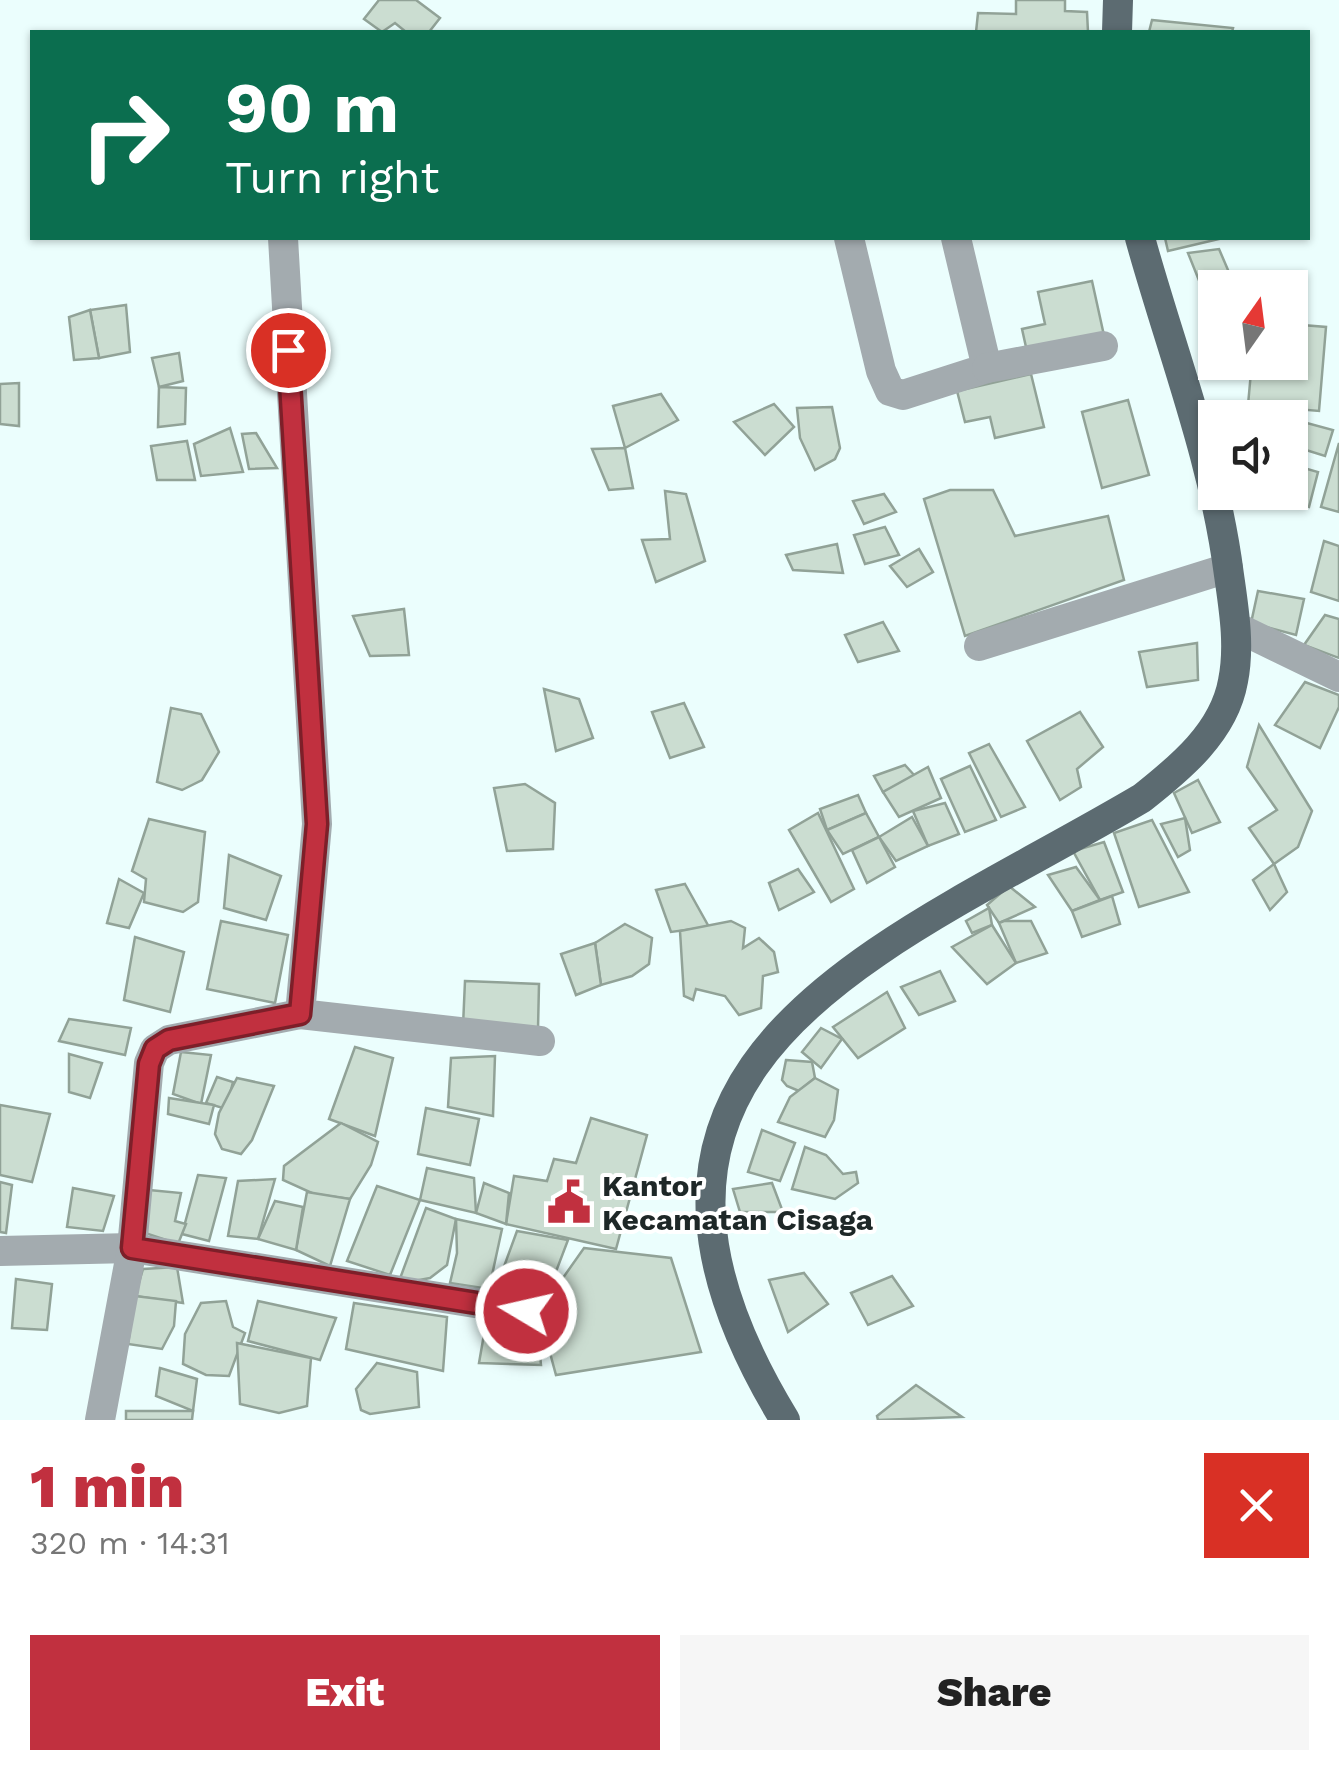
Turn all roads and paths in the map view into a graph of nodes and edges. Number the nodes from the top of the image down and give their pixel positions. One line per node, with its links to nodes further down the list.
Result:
1 (1118, 0): 2 (main road)
2 (1117, 30)
3 (282, 240): 13 (street)
4 (848, 240): 8 (street)
5 (956, 240): 8 (street)
6 (1141, 240): 9 (main road)
7 (1103, 346): 8 (street)
8 (988, 368)
9 (1228, 568): 10 (main road); 11 (street)
10 (1236, 627): 12 (street); 19 (main road)
11 (979, 646)
12 (1339, 677)
13 (300, 1014): 14 (street); 15 (street)
14 (540, 1041)
15 (132, 1248): 16 (street); 17 (street); 18 (street)
16 (0, 1251)
17 (526, 1311)
18 (100, 1420)
19 (785, 1420)

